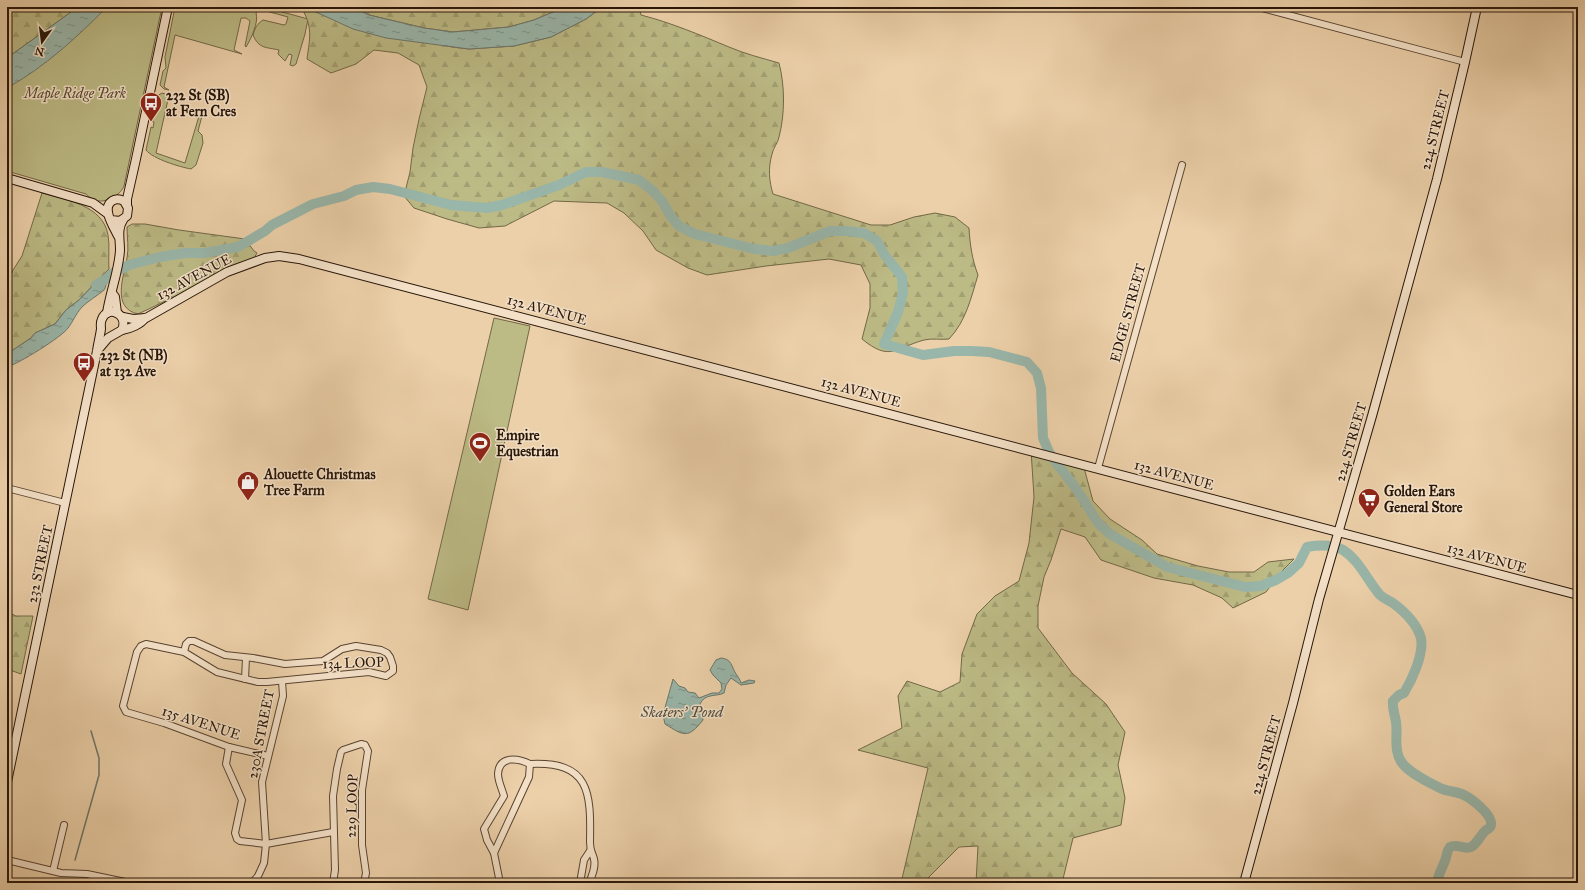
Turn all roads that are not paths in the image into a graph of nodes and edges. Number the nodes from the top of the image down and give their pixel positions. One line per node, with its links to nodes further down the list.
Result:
1 (168, 7): 7 (main road)
2 (1258, 7): 4 (street)
3 (1477, 7): 4 (main road, 224 STREET)
4 (1465, 62): 25 (main road, 224 STREET)
5 (1182, 165): 22 (street, EDGE STREET)
6 (7, 178): 9 (main road)
7 (129, 186): 8 (main road); 10 (main road)
8 (114, 200): 9 (main road); 10 (main road); 11 (main road)
9 (93, 203): 11 (main road)
10 (127, 204): 12 (main road)
11 (110, 217): 12 (main road); 13 (main road)
12 (123, 220): 13 (main road)
13 (118, 236): 14 (main road)
14 (112, 290): 15 (main road); 16 (main road)
15 (107, 313): 16 (main road); 18 (main road)
16 (120, 315): 17 (main road); 19 (main road)
17 (146, 318): 19 (main road, 132 AVENUE); 22 (main road, 132 AVENUE)
18 (101, 327): 20 (main road); 21 (main road, 232 STREET)
19 (122, 330): 20 (main road)
20 (113, 335): 21 (main road)
21 (97, 351): 24 (main road, 232 STREET)
22 (1098, 468): 25 (main road, 132 AVENUE)
23 (7, 488): 24 (street)
24 (65, 503): 35 (main road, 232 STREET)
25 (1337, 536): 26 (main road, 132 AVENUE); 50 (main road, 224 STREET)
26 (1578, 594)
27 (184, 652): 28 (street, 134 LOOP); 29 (street, 134 LOOP); 31 (street, 134 LOOP)
28 (246, 658): 29 (street); 30 (street, 134 LOOP)
29 (245, 679): 30 (street, 134 LOOP)
30 (282, 681): 33 (street, 230A STREET)
31 (126, 712): 32 (street, 135 AVENUE)
32 (229, 747): 33 (street, 135 AVENUE); 38 (street)
33 (268, 756): 38 (street, 230A STREET)
34 (530, 764): 39 (street); 40 (street); 40 (street)
35 (7, 782)
36 (64, 825): 42 (street)
37 (333, 832): 38 (street); 45 (street, 229 LOOP); 46 (street, 229 LOOP)
38 (266, 844): 44 (street, 230A STREET)
39 (590, 850): 48 (street); 49 (street)
40 (494, 854): 47 (street)
41 (7, 860): 42 (street)
42 (54, 871): 43 (street)
43 (127, 883)
44 (252, 883)
45 (333, 883)
46 (364, 883)
47 (500, 883)
48 (580, 883)
49 (589, 883)
50 (1244, 883)

